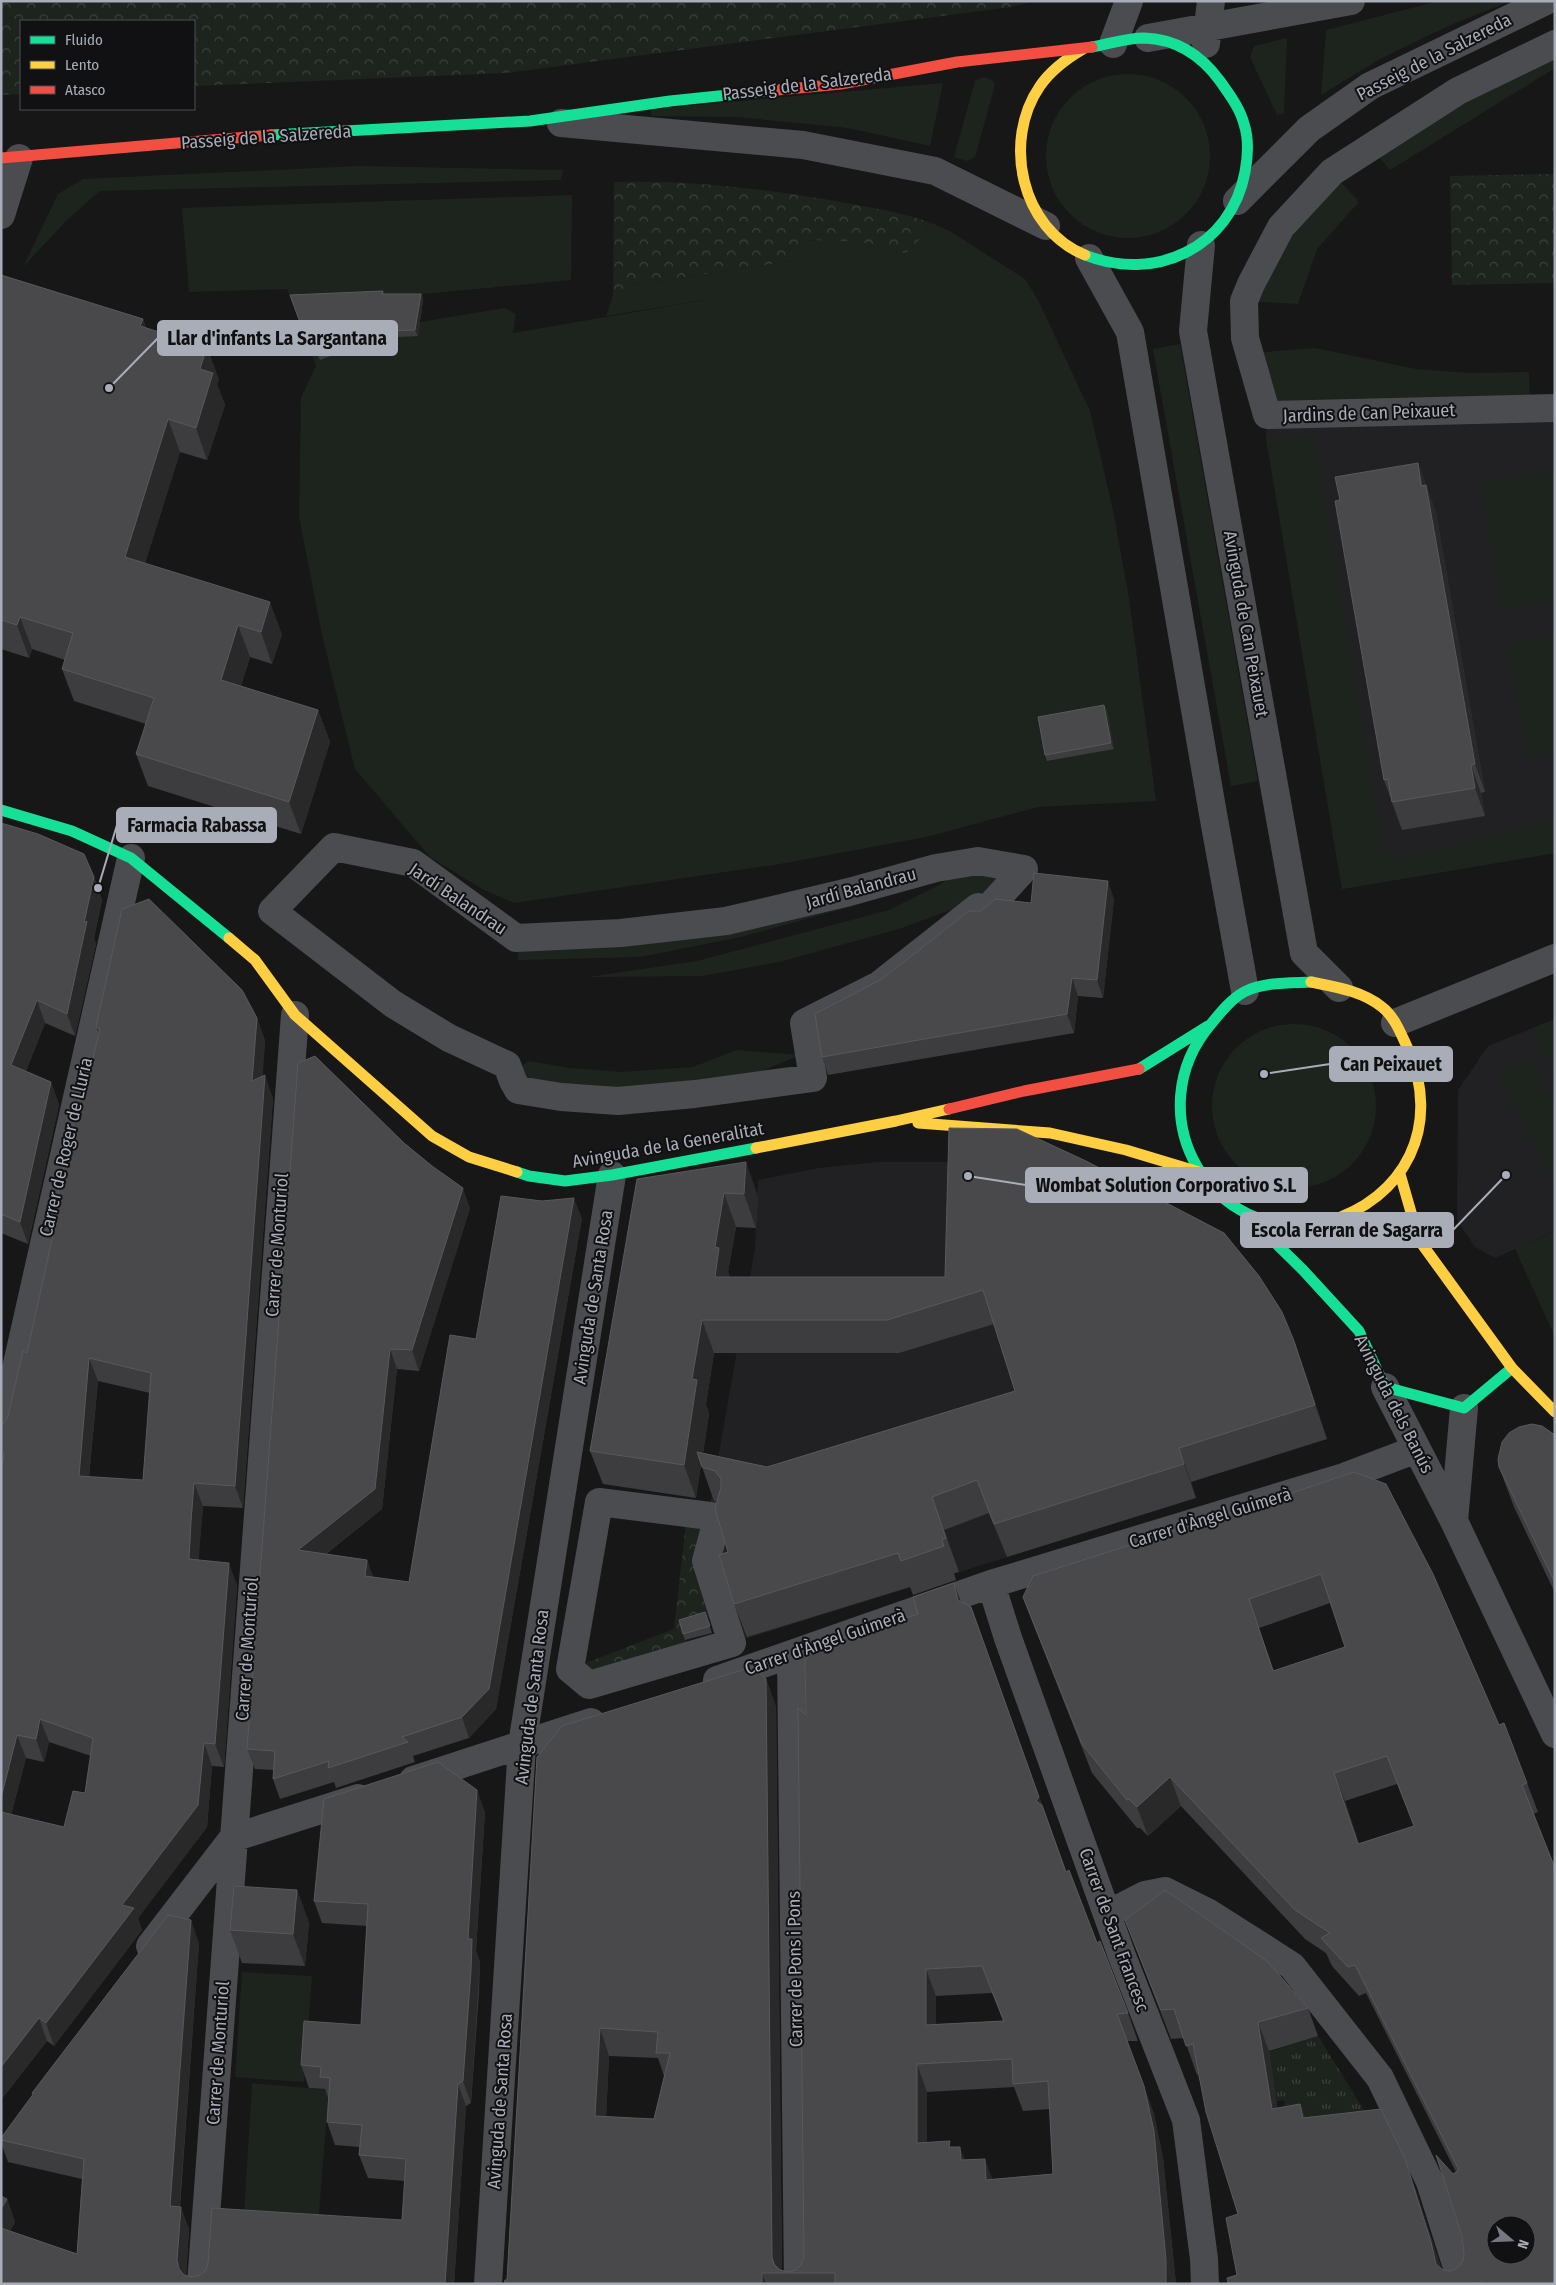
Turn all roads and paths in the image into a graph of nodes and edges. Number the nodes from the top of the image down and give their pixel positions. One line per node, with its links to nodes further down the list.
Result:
1 (1129, 1): 6 (street)
2 (1351, 1): 4 (street)
3 (1546, 1): 12 (street, Passeig de la Salzereda)
4 (1209, 14): 5 (street); 9 (street)
5 (1148, 38): 6 (street, Passeig de la Salzereda); 9 (street)
6 (1113, 44): 8 (street, Passeig de la Salzereda)
7 (1555, 44): 17 (street, Jardins de Can Peixauet)
8 (1083, 49): 10 (street, Passeig de la Salzereda); 14 (street)
9 (1204, 61): 12 (street)
10 (532, 121): 11 (street, Passeig de la Salzereda); 14 (street, Passeig de la Salzereda)
11 (10, 158): 13 (street)
12 (1237, 201): 15 (street)
13 (1, 215)
14 (1046, 226): 16 (street)
15 (1201, 245): 16 (street); 21 (street, Avinguda de Can Peixauet)
16 (1089, 258): 22 (street)
17 (1555, 408)
18 (1, 810): 19 (street, Avinguda de la Generalitat)
19 (131, 858): 23 (street, Avinguda de la Generalitat); 36 (street, Carrer de Roger de Lluria)
20 (1555, 958): 24 (street)
21 (1339, 988): 22 (street); 24 (street)
22 (1245, 991): 25 (street)
23 (294, 1015): 30 (street, Avinguda de la Generalitat); 46 (street, Carrer de Monturiol)
24 (1395, 1023): 29 (street)
25 (1208, 1026): 27 (street, Avinguda de la Generalitat); 28 (street)
26 (813, 1078): 26 (street, Jardí Balandrau)
27 (896, 1121): 28 (street, Avinguda de la Generalitat); 30 (street, Avinguda de la Generalitat)
28 (1199, 1172): 31 (street)
29 (1400, 1174): 31 (street); 32 (street)
30 (612, 1175): 45 (street, Avinguda de Santa Rosa)
31 (1240, 1208): 33 (street, Avinguda dels Banús)
32 (1512, 1368): 34 (street); 35 (street)
33 (1385, 1387): 34 (street); 37 (street, Avinguda dels Banús)
34 (1464, 1408): 39 (street, Avinguda dels Banús)
35 (1555, 1412)
36 (1, 1435)
37 (1417, 1449): 39 (street, Avinguda dels Banús); 40 (street, Carrer d'Àngel Guimerà)
38 (599, 1502): 38 (street)
39 (1454, 1521): 44 (street, Avinguda dels Banús)
40 (991, 1584): 41 (street, Carrer d'Àngel Guimerà); 47 (street, Carrer de Sant Francesc)
41 (791, 1655): 42 (street, Carrer d'Àngel Guimerà); 51 (street, Carrer de Pons i Pons)
42 (695, 1687)
43 (614, 1714): 45 (street)
44 (1555, 1734)
45 (522, 1745): 46 (street); 50 (street, Avinguda de Santa Rosa)
46 (233, 1838): 48 (street); 49 (street, Carrer de Monturiol)
47 (1108, 1914): 52 (street, Carrer de Sant Francesc); 53 (street)
48 (135, 1966)
49 (201, 2284)
50 (488, 2284)
51 (798, 2284)
52 (1204, 2284)
53 (1459, 2284)

